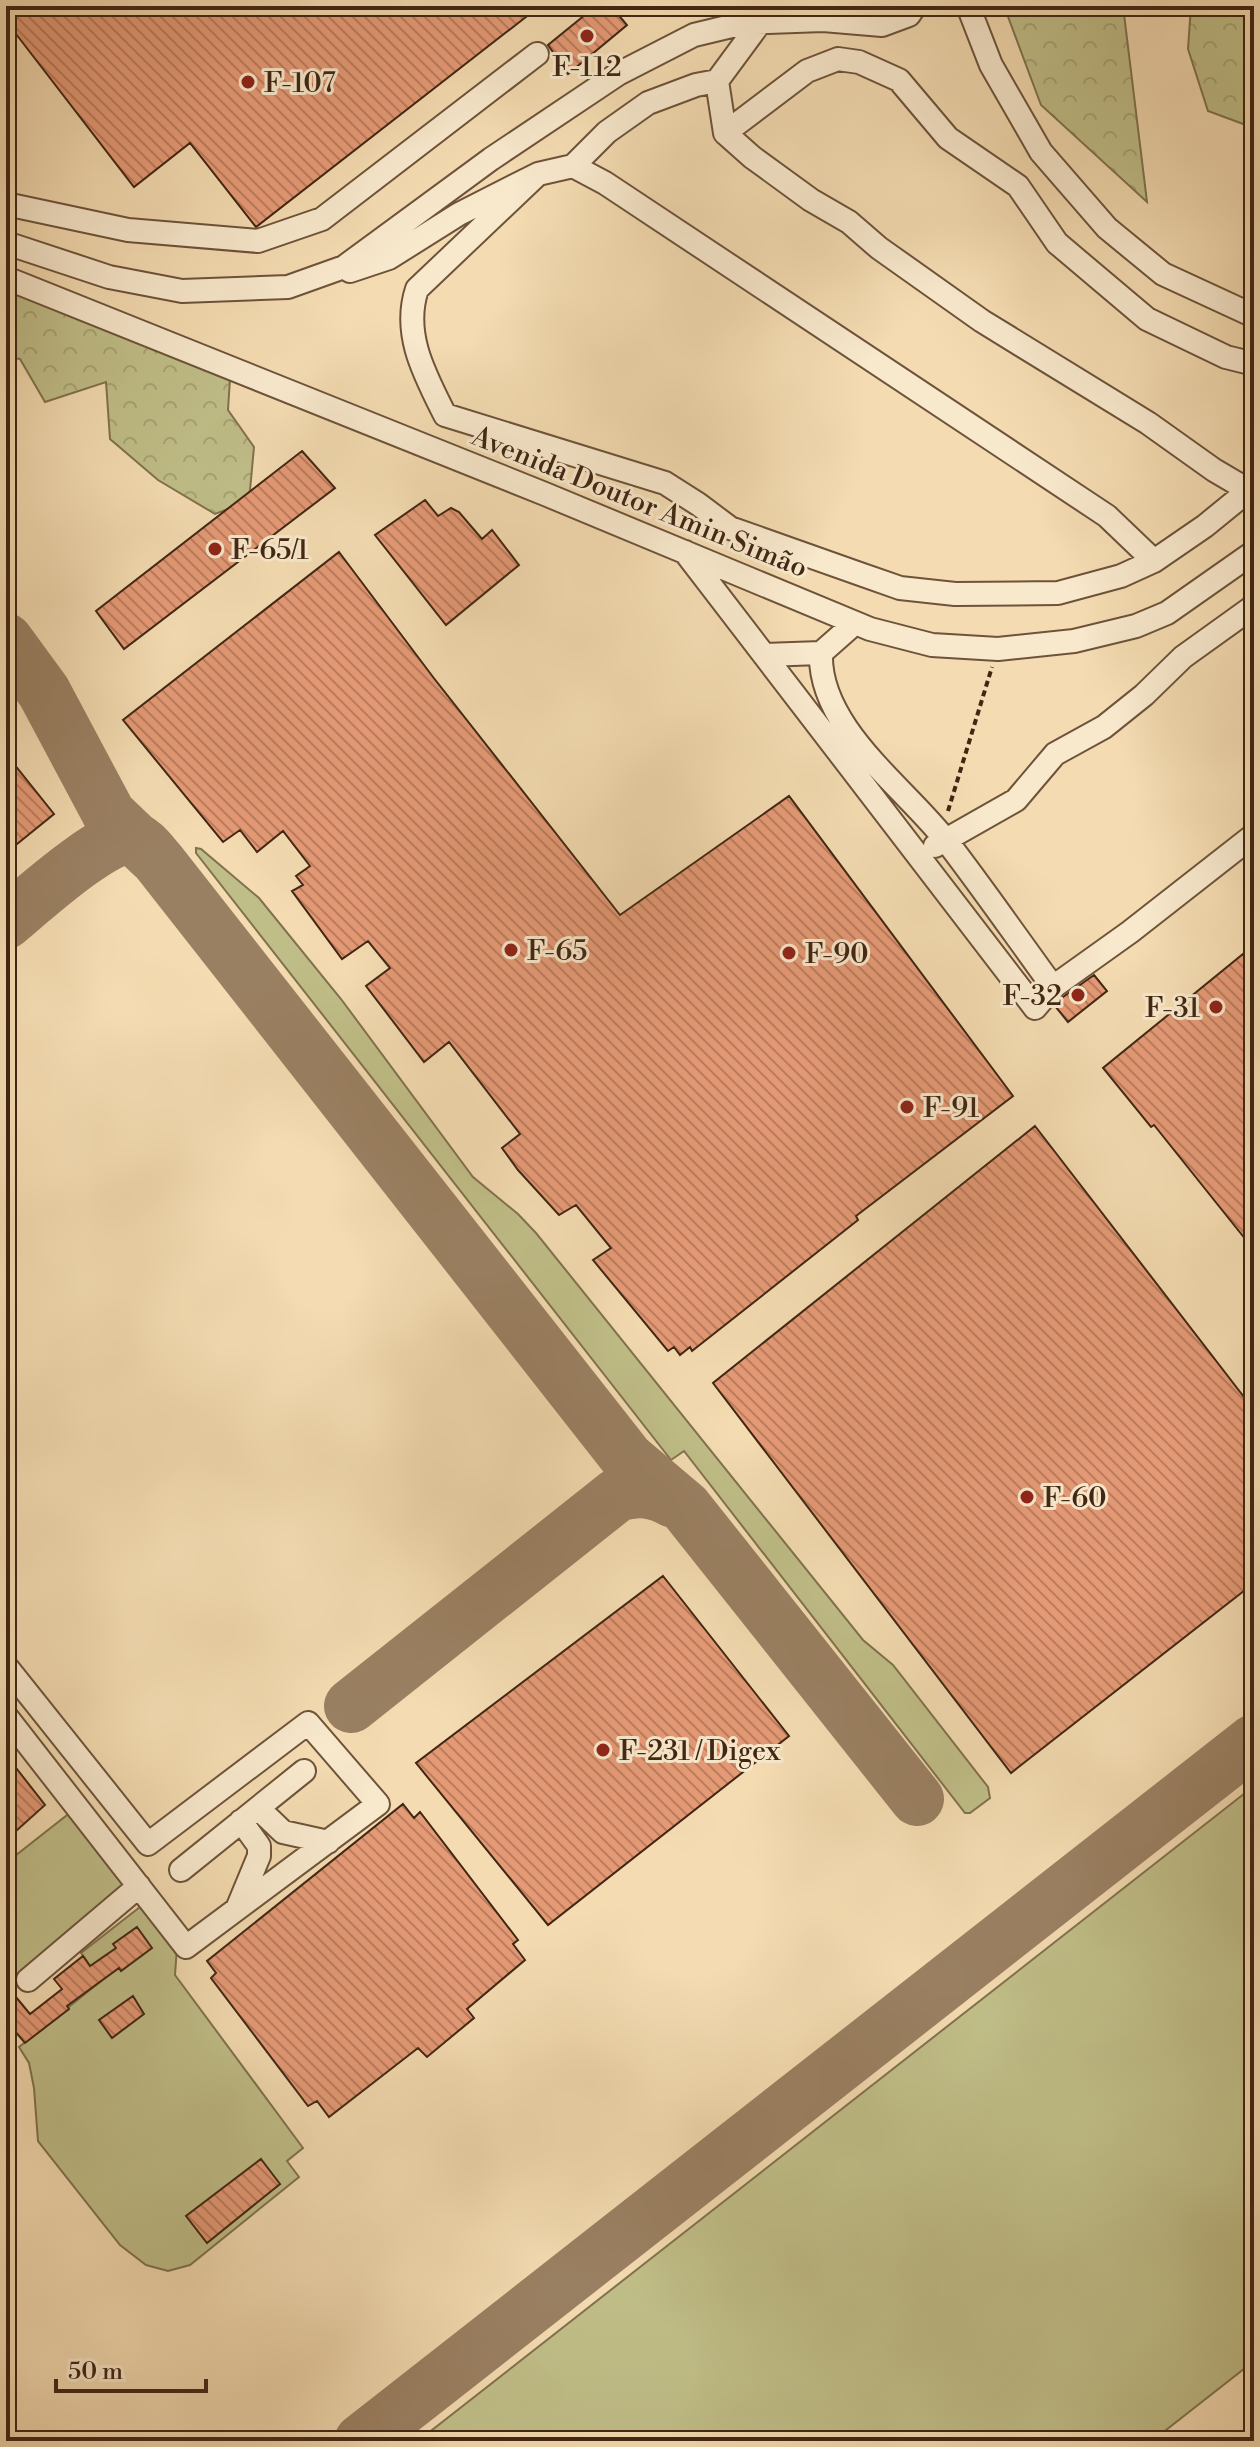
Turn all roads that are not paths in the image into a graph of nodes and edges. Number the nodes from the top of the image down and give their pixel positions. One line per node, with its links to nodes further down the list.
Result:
1 (915, 6): 3 (street)
2 (968, 6): 13 (street)
3 (759, 24): 5 (street); 11 (street)
4 (537, 54): 9 (street)
5 (717, 81): 6 (street); 7 (street)
6 (725, 133): 14 (street); 15 (street)
7 (573, 166): 8 (street); 18 (street)
8 (538, 174): 11 (street); 18 (street)
9 (6, 204)
10 (6, 243): 11 (street)
11 (338, 270)
12 (6, 278): 16 (street, Avenida Doutor Amin Simão)
13 (1254, 316)
14 (1254, 364)
15 (1251, 488): 18 (street)
16 (684, 550): 20 (street, Avenida Doutor Amin Simão); 22 (street)
17 (1254, 552): 20 (street, Avenida Doutor Amin Simão)
18 (1154, 561)
19 (1254, 606): 24 (street)
20 (855, 623): 21 (street)
21 (821, 653): 22 (street); 24 (street)
22 (764, 655): 25 (street)
23 (1254, 835): 26 (street)
24 (944, 838): 25 (street); 26 (street)
25 (917, 854): 26 (street)
26 (1053, 987)
27 (6, 1666): 31 (street)
28 (6, 1716): 33 (street)
29 (304, 1771): 30 (street)
30 (250, 1814): 31 (street); 32 (street); 34 (street)
31 (328, 1842): 34 (street)
32 (181, 1870)
33 (139, 1886): 34 (street); 35 (street)
34 (237, 1910)
35 (28, 1980)

